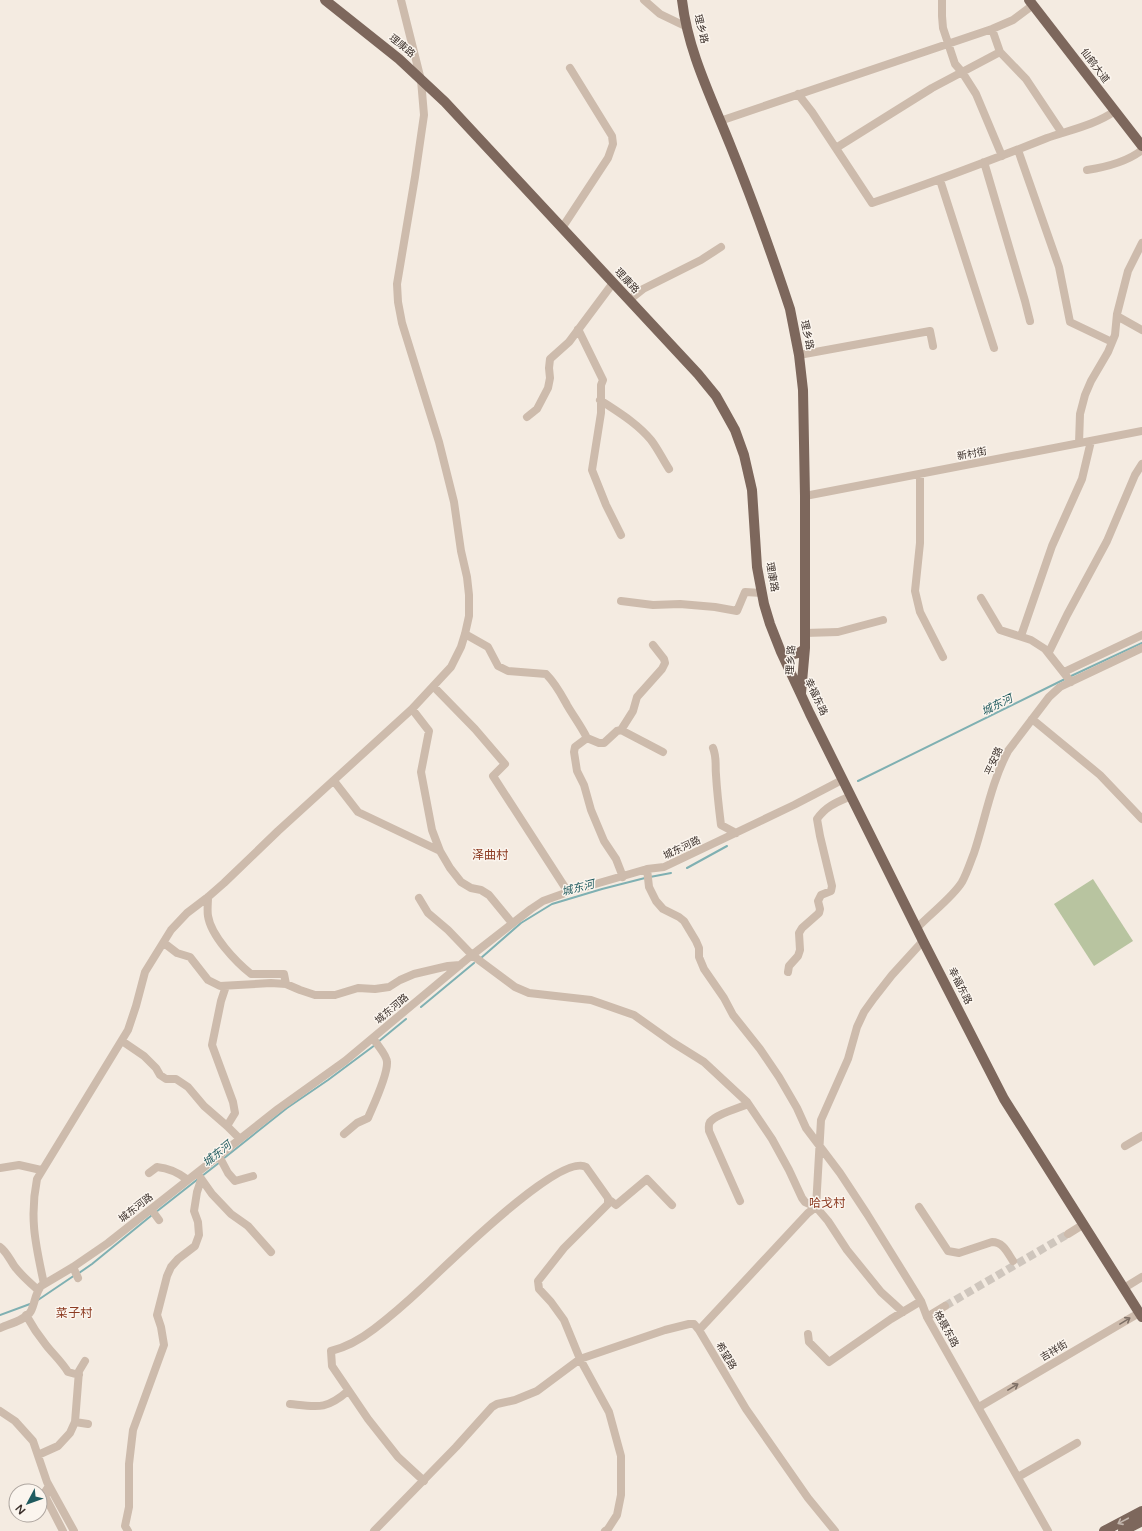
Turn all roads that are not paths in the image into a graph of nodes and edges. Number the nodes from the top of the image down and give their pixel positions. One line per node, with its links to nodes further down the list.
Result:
1 (325, 0): 13 (main road, 理康路)
2 (401, 0): 13 (street)
3 (644, 0): 7 (street)
4 (682, 0): 7 (main road, 理乡路)
5 (942, 0): 9 (street)
6 (1031, 2): 8 (street); 15 (main road, 仙鹤大道)
7 (687, 27): 16 (main road, 理乡路)
8 (992, 29): 9 (street); 10 (street)
9 (948, 44): 12 (street); 14 (street)
10 (1000, 52): 12 (street); 17 (street)
11 (570, 68): 26 (street)
12 (962, 72): 19 (street); 22 (street)
13 (421, 80): 26 (main road, 理康路); 54 (street)
14 (798, 94): 16 (street); 19 (street)
15 (1115, 111): 17 (street); 18 (main road, 仙鹤大道)
16 (720, 121): 38 (main road, 理乡路)
17 (1062, 132): 20 (street)
18 (1142, 146)
19 (836, 148): 25 (street)
20 (1018, 150): 22 (street); 35 (street)
21 (1142, 150): 24 (street)
22 (1002, 156): 23 (street)
23 (984, 162): 25 (street); 32 (street)
24 (1087, 170)
25 (940, 180): 37 (street)
26 (562, 228): 29 (main road, 理康路)
27 (1142, 243): 31 (street)
28 (722, 247): 30 (street)
29 (613, 283): 30 (main road, 理康路); 33 (street)
30 (629, 300): 49 (main road, 理康路)
31 (1117, 316): 34 (street); 35 (street)
32 (1030, 322)
33 (578, 329): 39 (street); 40 (street)
34 (1142, 330)
35 (1112, 342): 43 (street)
36 (933, 346): 38 (street)
37 (994, 348)
38 (799, 355): 47 (main road, 理乡路)
39 (600, 400): 45 (street); 48 (street)
40 (527, 417)
41 (1142, 431): 42 (street, 新村街)
42 (1091, 441): 43 (street, 新村街); 56 (street)
43 (1079, 444): 46 (street, 新村街)
44 (1142, 464): 61 (street)
45 (669, 469)
46 (920, 474): 47 (street, 新村街); 62 (street)
47 (806, 496): 53 (main road, 理乡路)
48 (621, 535)
49 (762, 593): 51 (street); 60 (main road, 理康路)
50 (981, 598): 56 (street)
51 (621, 601)
52 (883, 620): 53 (street)
53 (804, 633): 58 (main road, 理乡路)
54 (465, 634): 64 (street); 69 (street)
55 (1142, 635): 63 (street)
56 (1021, 636): 61 (street)
57 (653, 645): 68 (street)
58 (805, 648): 60 (main road); 65 (main road, 理乡路)
59 (1142, 648): 63 (street, 平安路)
60 (781, 652): 65 (main road, 幸福东路)
61 (1049, 652): 63 (street)
62 (943, 657)
63 (1068, 677): 67 (street, 平安路)
64 (434, 687): 66 (street); 80 (street)
65 (801, 693): 72 (main road, 幸福东路)
66 (412, 709): 73 (street); 77 (street)
67 (1032, 719): 75 (street); 84 (street, 平安路)
68 (621, 730): 69 (street); 71 (street)
69 (587, 738): 79 (street)
70 (713, 748): 76 (street)
71 (663, 752)
72 (842, 780): 74 (main road, 幸福东路); 76 (street, 城东河路)
73 (334, 781): 77 (street); 81 (street)
74 (851, 796): 84 (main road, 幸福东路); 89 (street)
75 (1142, 819)
76 (736, 833): 78 (street, 城东河路)
77 (440, 851): 83 (street)
78 (648, 875): 79 (street, 城东河路); 99 (street, 格聂东路)
79 (623, 877): 80 (street, 城东河路)
80 (568, 892): 83 (street, 城东河路)
81 (208, 897): 86 (street); 90 (street)
82 (419, 898): 87 (street)
83 (512, 923): 87 (street, 城东河路)
84 (917, 928): 85 (main road, 幸福东路)
85 (923, 941): 99 (street); 115 (main road, 幸福东路)
86 (164, 943): 91 (street); 93 (street)
87 (474, 957): 88 (street, 城东河路); 94 (street)
88 (460, 965): 90 (street); 92 (street, 城东河路)
89 (788, 972)
90 (286, 984): 91 (street)
91 (226, 986): 95 (street)
92 (373, 1038): 96 (street); 98 (street, 城东河路)
93 (122, 1041): 95 (street); 103 (street)
94 (748, 1104): 108 (street); 111 (street)
95 (227, 1126): 98 (street)
96 (344, 1134)
97 (1142, 1136): 100 (street)
98 (240, 1139): 101 (street, 城东河路)
99 (819, 1143): 111 (street); 123 (street, 格聂东路)
100 (1125, 1146)
101 (221, 1160): 105 (street, 城东河路); 106 (street)
102 (0, 1168): 103 (street)
103 (41, 1170): 121 (street)
104 (149, 1174): 107 (street)
105 (200, 1176): 107 (street, 城东河路); 118 (street); 151 (street)
106 (253, 1176)
107 (188, 1180): 113 (street, 城东河路)
108 (740, 1201)
109 (609, 1202): 110 (street); 132 (street); 135 (street)
110 (672, 1205)
111 (816, 1207): 125 (street); 130 (street)
112 (919, 1207): 119 (street)
113 (151, 1209): 114 (street); 121 (street, 城东河路)
114 (159, 1220)
115 (1084, 1224): 116 (street); 122 (main road, 幸福东路)
116 (1068, 1234)
117 (0, 1247): 121 (street)
118 (271, 1252)
119 (1013, 1261)
120 (1142, 1277): 122 (street)
121 (41, 1287): 126 (street)
122 (1124, 1288): 127 (main road, 幸福东路)
123 (921, 1301): 125 (street); 128 (street, 格聂东路)
124 (945, 1306): 128 (street)
125 (904, 1312): 131 (street)
126 (26, 1315): 129 (street); 134 (street)
127 (1140, 1315): 137 (street, 吉祥街, one-way to 127)
128 (927, 1317): 137 (street, 格聂东路)
129 (0, 1328)
130 (699, 1330): 132 (street); 153 (street, 希望路)
131 (808, 1334)
132 (580, 1359): 144 (street); 148 (street)
133 (85, 1361): 134 (street)
134 (79, 1375): 139 (street)
135 (348, 1391): 136 (street); 144 (street)
136 (290, 1404)
137 (979, 1407): 143 (street, 格聂东路)
138 (0, 1411): 142 (street)
139 (75, 1422): 140 (street); 142 (street)
140 (88, 1424)
141 (1077, 1443): 143 (street)
142 (38, 1455): 145 (street)
143 (1018, 1477): 154 (street, 格聂东路)
144 (424, 1481): 152 (street)
145 (49, 1486): 149 (street); 150 (street)
146 (1142, 1511): 155 (main road, one-way to 155)
147 (1142, 1521): 156 (main road)
148 (607, 1530)
149 (63, 1531)
150 (74, 1531)
151 (128, 1531)
152 (374, 1531)
153 (835, 1531)
154 (1048, 1531)
155 (1104, 1531)
156 (1123, 1531)

